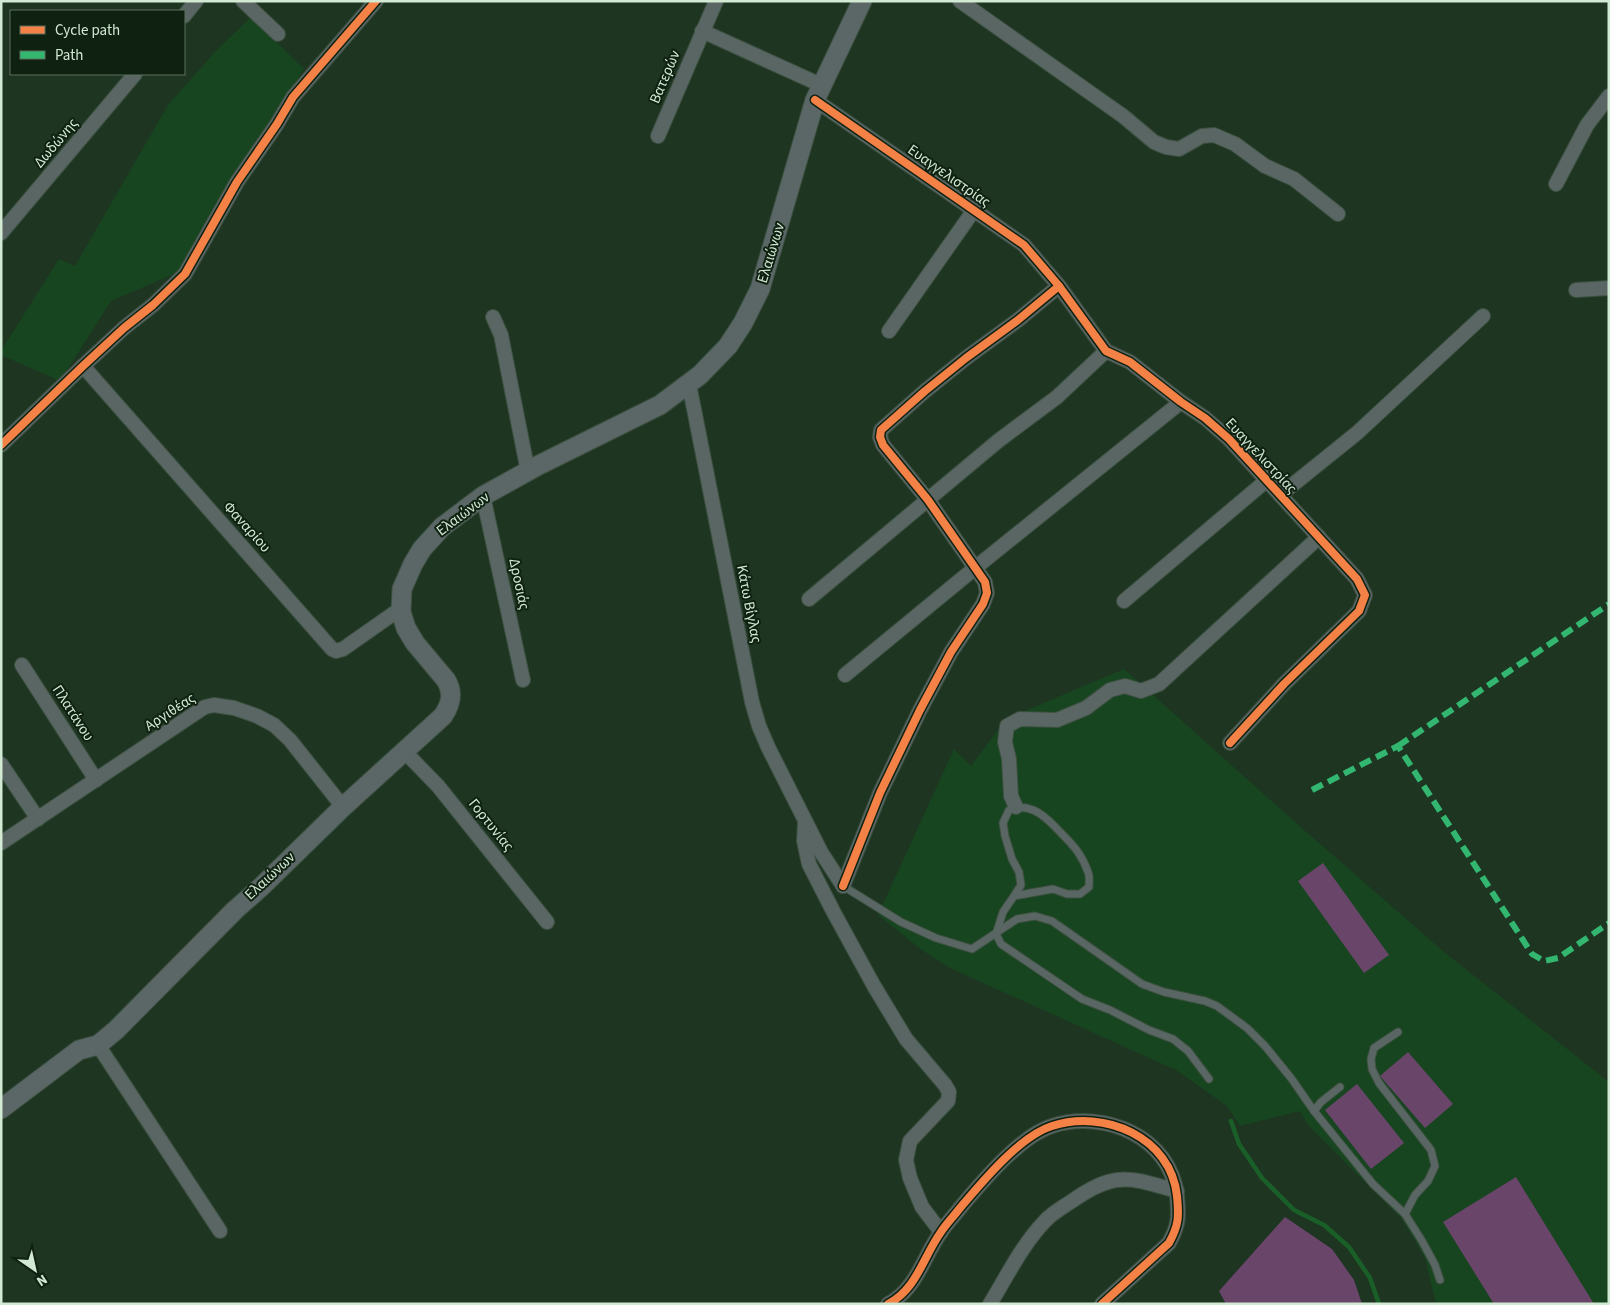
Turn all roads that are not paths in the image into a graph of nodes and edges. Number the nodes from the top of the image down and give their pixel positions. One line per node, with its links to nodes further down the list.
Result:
1 (196, 1): 7 (street)
2 (243, 1): 9 (street)
3 (716, 1): 8 (street, Βατερών)
4 (862, 1): 11 (main road, Ελαιώνων)
5 (960, 1): 16 (street)
6 (375, 2): 25 (street)
7 (185, 15)
8 (702, 31): 11 (street, Ευαγγελιστρίας); 13 (street, Βατερών)
9 (278, 34)
10 (134, 75): 17 (street, Δωδώνης)
11 (818, 93): 15 (street, Ευαγγελιστρίας); 26 (main road, Ελαιώνων)
12 (1609, 96): 14 (street)
13 (658, 136)
14 (1556, 184)
15 (974, 210): 18 (street, Ευαγγελιστρίας); 23 (street)
16 (1338, 214)
17 (1, 233)
18 (1059, 286): 24 (street, Ευαγγελιστρίας); 33 (street)
19 (1609, 288): 20 (street)
20 (1576, 290)
21 (1483, 316): 31 (street)
22 (493, 318): 29 (street)
23 (890, 331)
24 (1106, 351): 27 (street, Ευαγγελιστρίας); 33 (street)
25 (83, 366): 28 (street); 38 (street, Φαναρίου)
26 (689, 384): 29 (main road, Ελαιώνων); 49 (street, Κάτω Βίγλας)
27 (1181, 402): 30 (street, Ευαγγελιστρίας); 35 (street)
28 (1, 445)
29 (528, 472): 32 (main road, Ελαιώνων)
30 (1267, 480): 31 (street, Ευαγγελιστρίας); 37 (street)
31 (1280, 495): 34 (street, Ευαγγελιστρίας)
32 (483, 496): 38 (main road, Ελαιώνων); 41 (street, Δροσιάς)
33 (928, 500): 35 (street); 36 (street)
34 (1318, 537): 42 (street, Ευαγγελιστρίας); 47 (street)
35 (975, 568): 40 (street); 51 (street)
36 (809, 599)
37 (1124, 601)
38 (400, 609): 43 (main road, Ελαιώνων)
39 (22, 664): 45 (street, Πλατάνου)
40 (845, 675)
41 (523, 680)
42 (1230, 743)
43 (405, 752): 46 (main road, Ελαιώνων); 53 (street, Γορτυνίας)
44 (1, 764): 48 (street)
45 (96, 780): 46 (street, Αργιθέας); 48 (street, Αργιθέας)
46 (343, 807): 56 (main road, Ελαιώνων)
47 (1016, 807): 52 (lane); 52 (lane)
48 (38, 819): 50 (street, Αργιθέας)
49 (806, 821): 51 (street, Κάτω Βίγλας); 64 (street)
50 (1, 843)
51 (843, 886): 54 (lane)
52 (1014, 896): 54 (lane)
53 (547, 922)
54 (996, 934): 57 (lane); 60 (lane)
55 (1398, 1032): 62 (lane)
56 (98, 1045): 59 (main road, Ελαιώνων); 63 (street)
57 (1209, 1079)
58 (1340, 1087): 60 (lane)
59 (1, 1109)
60 (1314, 1111): 62 (lane)
61 (1177, 1191): 64 (street); 67 (street); 68 (street)
62 (1405, 1214): 65 (lane)
63 (220, 1231)
64 (940, 1232): 66 (street)
65 (1440, 1280)
66 (888, 1304)
67 (990, 1304)
68 (1102, 1304)

